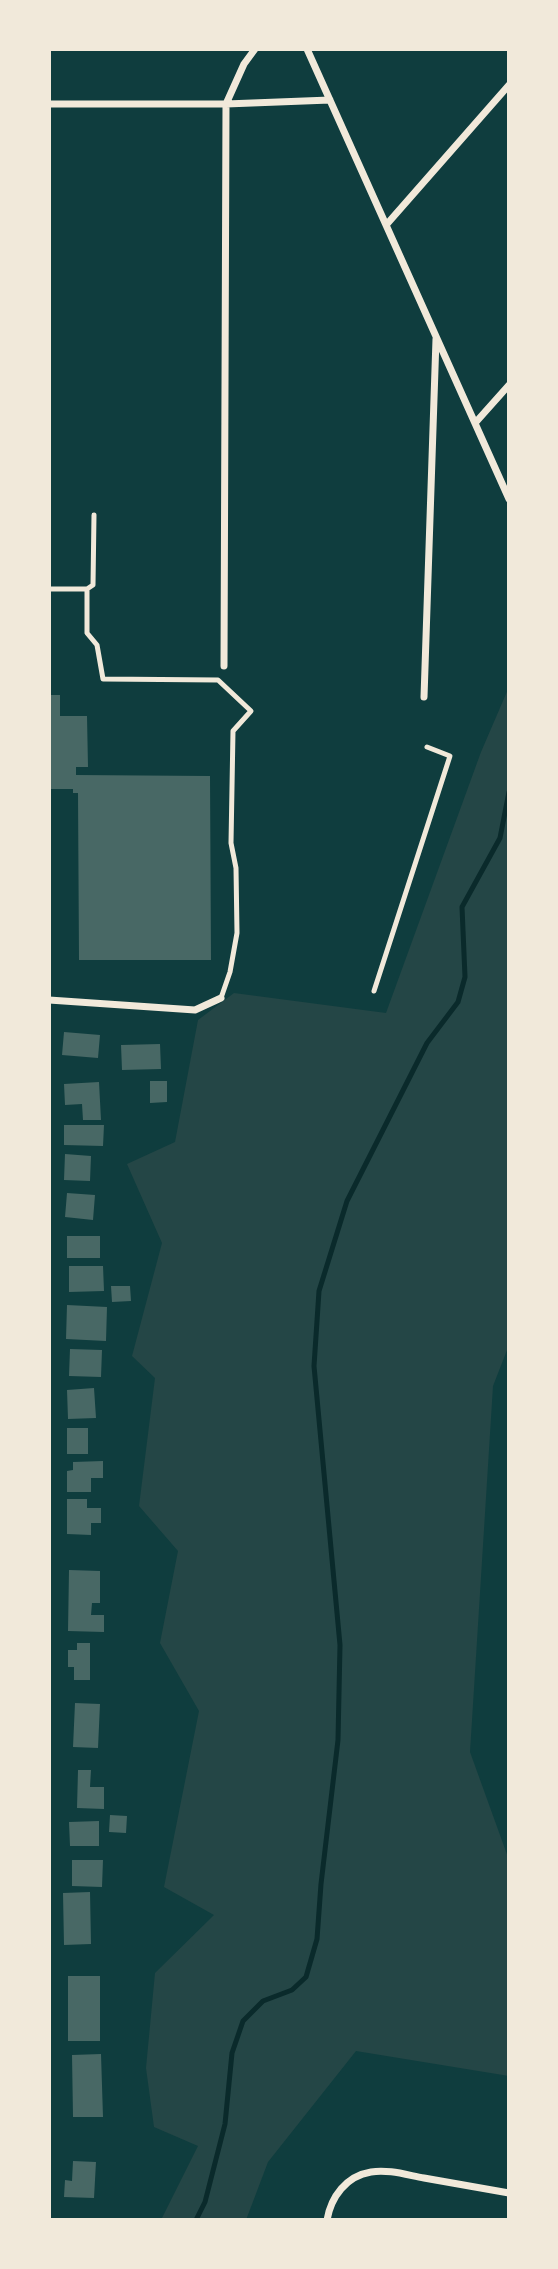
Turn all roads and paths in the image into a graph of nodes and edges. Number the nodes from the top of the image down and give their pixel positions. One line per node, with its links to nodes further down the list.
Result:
1 (255, 49): 6 (street)
2 (307, 49): 4 (street)
3 (509, 85): 7 (street)
4 (330, 100): 6 (street); 7 (street)
5 (49, 104): 6 (street)
6 (226, 104): 15 (street)
7 (387, 225): 8 (street)
8 (436, 335): 10 (street); 17 (street)
9 (509, 384): 10 (street)
10 (476, 422): 11 (street)
11 (509, 499)
12 (94, 515): 14 (lane)
13 (49, 589): 14 (lane)
14 (86, 589): 16 (lane)
15 (224, 666): 16 (lane)
16 (218, 680): 20 (lane)
17 (424, 697)
18 (427, 747): 19 (lane)
19 (374, 991)
20 (221, 998): 21 (street)
21 (49, 1000)
22 (509, 2193): 23 (street)
23 (327, 2220)

